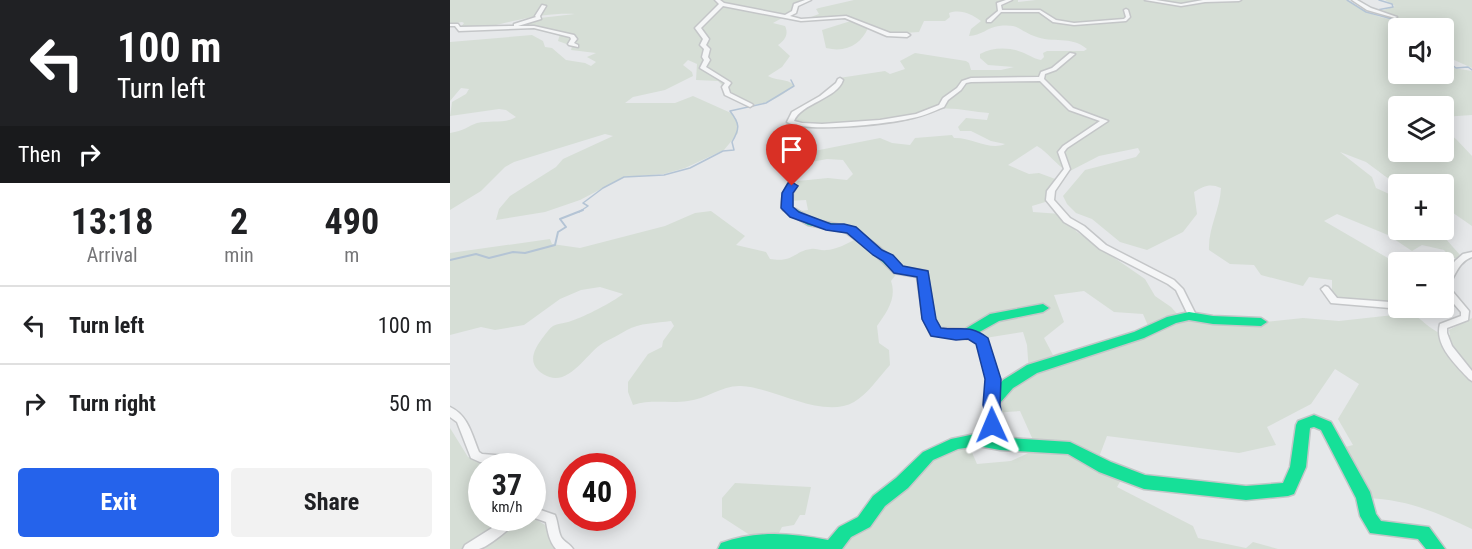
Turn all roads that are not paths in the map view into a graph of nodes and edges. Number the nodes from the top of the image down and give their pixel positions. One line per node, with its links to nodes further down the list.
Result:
1 (809, 0): 10 (street)
2 (1010, 0): 8 (street)
3 (1147, 0): 4 (street)
4 (1239, 0)
5 (1354, 0): 11 (street)
6 (719, 2): 10 (street); 20 (street)
7 (544, 6): 14 (street)
8 (1000, 10): 9 (street); 12 (street)
9 (1125, 10)
10 (786, 17): 15 (street)
11 (1395, 17)
12 (989, 21)
13 (450, 25): 14 (street)
14 (514, 28): 16 (street)
15 (907, 35)
16 (576, 46)
17 (1072, 54): 18 (street)
18 (1041, 79): 19 (street); 28 (street)
19 (840, 80)
20 (750, 105)
21 (792, 186): 30 (street)
22 (1472, 254): 23 (street)
23 (1454, 265)
24 (1325, 289): 26 (street)
25 (1454, 299): 31 (street)
26 (1388, 306)
27 (1043, 308): 30 (street)
28 (1193, 316): 29 (street); 32 (street)
29 (1261, 322)
30 (971, 333): 32 (street)
31 (1472, 377)
32 (993, 402): 34 (street)
33 (450, 411): 35 (street)
34 (978, 440): 38 (street); 42 (street)
35 (474, 453)
36 (546, 517): 40 (street)
37 (497, 531): 39 (street)
38 (833, 548): 41 (street)
39 (469, 549)
40 (567, 549)
41 (727, 549)
42 (1436, 549)

